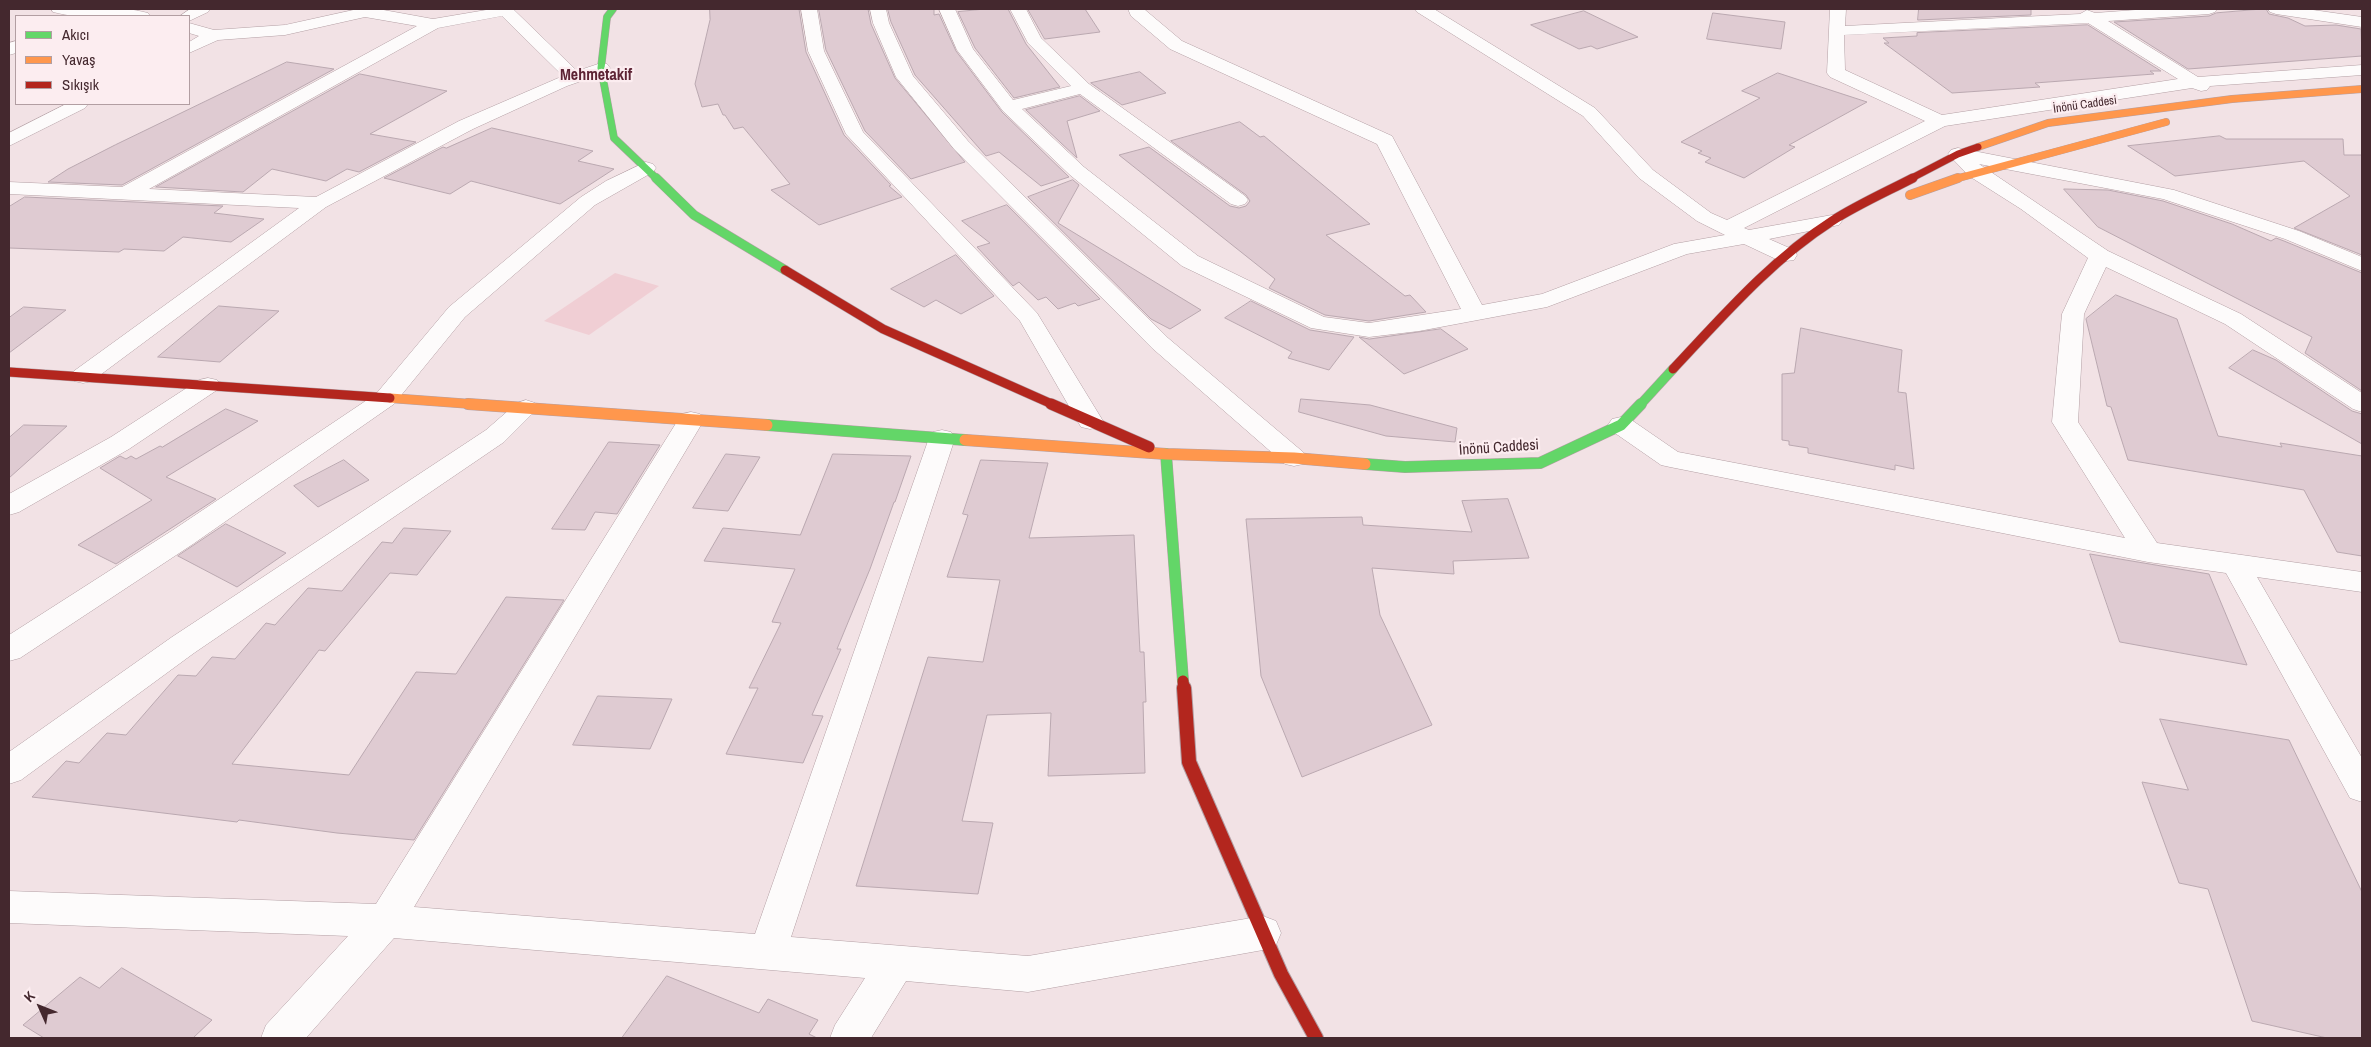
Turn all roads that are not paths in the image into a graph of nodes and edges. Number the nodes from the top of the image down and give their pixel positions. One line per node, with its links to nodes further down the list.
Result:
1 (59, 9): 16 (street)
2 (202, 9): 21 (street)
3 (613, 9): 30 (main road)
4 (808, 9): 63 (street)
5 (878, 9): 67 (street)
6 (948, 9): 38 (street)
7 (1018, 9): 34 (street)
8 (1136, 9): 55 (street)
9 (1423, 9): 51 (street)
10 (1838, 9): 26 (street)
11 (2209, 9): 18 (street)
12 (2276, 9): 23 (street)
13 (2332, 9): 19 (street)
14 (368, 10): 24 (street); 27 (street)
15 (1938, 10): 22 (street)
16 (78, 12): 20 (street)
17 (287, 13): 27 (street)
18 (2086, 13): 22 (street); 33 (street)
19 (2362, 13)
20 (126, 15)
21 (190, 15)
22 (2004, 22): 26 (street)
23 (2362, 22)
24 (432, 24): 32 (street); 47 (street)
25 (190, 28): 28 (street)
26 (1836, 31): 40 (street)
27 (250, 33): 28 (street)
28 (214, 35): 29 (street)
29 (190, 47)
30 (601, 68): 32 (street); 44 (main road)
31 (2362, 70): 33 (street)
32 (574, 77): 49 (street)
33 (2195, 82): 36 (street); 40 (street)
34 (1083, 88): 38 (street); 48 (street)
35 (2362, 89): 36 (main road, İnönü Caddesi)
36 (2223, 100): 42 (main road, İnönü Caddesi)
37 (77, 105): 41 (street)
38 (1009, 107): 55 (street)
39 (2180, 120): 43 (main road, İnönü Caddesi)
40 (1940, 121): 51 (street)
41 (9, 140)
42 (1958, 154): 43 (street); 45 (street); 50 (main road, İnönü Caddesi)
43 (2009, 164): 45 (main road, İnönü Caddesi); 54 (street)
44 (646, 168): 59 (street); 63 (main road)
45 (1976, 172): 50 (main road, İnönü Caddesi); 53 (street)
46 (9, 188): 47 (street)
47 (124, 194): 49 (street)
48 (1238, 200)
49 (319, 203): 57 (street)
50 (1832, 221): 51 (street); 52 (main road, İnönü Caddesi)
51 (1737, 232): 52 (street); 55 (street)
52 (1786, 255): 64 (main road, İnönü Caddesi)
53 (2100, 256): 60 (street); 69 (street)
54 (2362, 264)
55 (1474, 312)
56 (9, 372): 57 (main road, İnönü Caddesi)
57 (82, 376): 58 (main road, İnönü Caddesi)
58 (208, 385): 59 (main road, İnönü Caddesi); 68 (street)
59 (385, 399): 61 (main road, İnönü Caddesi); 72 (street)
60 (2362, 404)
61 (526, 408): 62 (main road, İnönü Caddesi); 73 (street)
62 (691, 420): 65 (main road, İnönü Caddesi); 76 (street)
63 (1090, 421): 66 (main road)
64 (1621, 425): 67 (main road, İnönü Caddesi); 69 (street)
65 (942, 438): 66 (main road, İnönü Caddesi); 78 (street)
66 (1166, 454): 67 (main road, İnönü Caddesi); 77 (main road)
67 (1294, 458)
68 (9, 506)
69 (2148, 552): 70 (street)
70 (2236, 564): 71 (street); 74 (street)
71 (2362, 582)
72 (9, 650)
73 (9, 770)
74 (2362, 788)
75 (9, 906): 76 (street)
76 (386, 921): 78 (street); 80 (street)
77 (1263, 933): 79 (street); 82 (main road)
78 (767, 952): 79 (street)
79 (896, 963): 81 (street)
80 (280, 1038)
81 (849, 1038)
82 (1316, 1038)

